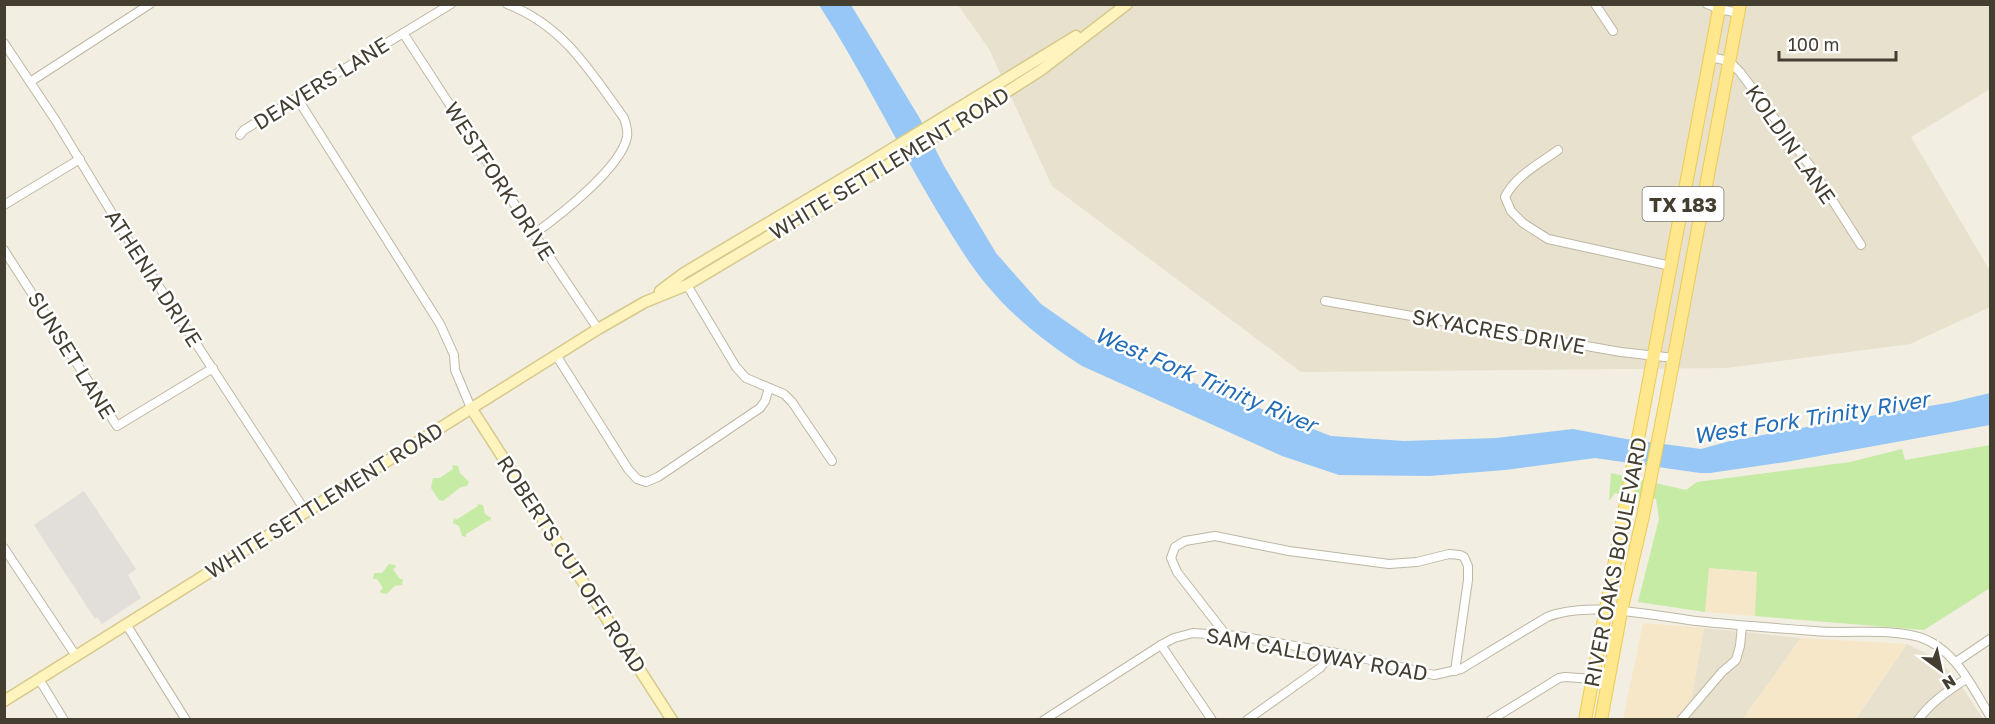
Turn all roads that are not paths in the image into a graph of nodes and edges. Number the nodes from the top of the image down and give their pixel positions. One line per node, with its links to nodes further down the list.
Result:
1 (150, 4): 14 (street)
2 (451, 4): 10 (street, DEAVERS LANE)
3 (507, 4): 20 (street)
4 (1595, 4): 9 (street)
5 (1707, 4): 7 (street)
6 (1124, 6): 23 (main road, WHITE SETTLEMENT ROAD); 23 (main road, WHITE SETTLEMENT ROAD)
7 (1720, 7): 8 (street); 12 (main road, TX 183)
8 (1739, 9): 13 (main road, TX 183)
9 (1613, 31)
10 (403, 33): 15 (street, DEAVERS LANE); 20 (street, WESTFORK DRIVE)
11 (4, 44): 14 (street, ATHENIA DRIVE)
12 (1710, 57): 13 (street); 24 (main road, TX 183)
13 (1729, 61): 21 (street, KOLDIN LANE); 31 (main road, TX 183)
14 (30, 82): 18 (street, ATHENIA DRIVE)
15 (297, 98): 16 (street, DEAVERS LANE); 34 (street)
16 (240, 135)
17 (1557, 150): 24 (street)
18 (80, 159): 19 (street); 32 (street, ATHENIA DRIVE)
19 (4, 205)
20 (534, 234): 28 (street, WESTFORK DRIVE)
21 (1861, 245)
22 (4, 250): 32 (street, SUNSET LANE)
23 (708, 265): 25 (main road, WHITE SETTLEMENT ROAD); 27 (main road, WHITE SETTLEMENT ROAD)
24 (1671, 266): 29 (main road, TX 183)
25 (687, 285): 27 (main road, WHITE SETTLEMENT ROAD); 33 (street)
26 (1325, 301): 29 (street, SKYACRES DRIVE)
27 (645, 302): 28 (main road, WHITE SETTLEMENT ROAD)
28 (598, 329): 30 (main road, WHITE SETTLEMENT ROAD)
29 (1655, 355): 31 (street, SKYACRES DRIVE); 38 (main road, RIVER OAKS BOULEVARD / TX 183)
30 (556, 356): 33 (street); 34 (main road, WHITE SETTLEMENT ROAD)
31 (1674, 358): 39 (main road, RIVER OAKS BOULEVARD / TX 183)
32 (213, 368): 36 (street, ATHENIA DRIVE)
33 (769, 388): 35 (street)
34 (471, 408): 36 (main road, WHITE SETTLEMENT ROAD); 57 (main road, ROBERTS CUT OFF ROAD)
35 (832, 461)
36 (306, 512): 40 (main road, WHITE SETTLEMENT ROAD)
37 (4, 548): 46 (street)
38 (1605, 610): 39 (street, SAM CALLOWAY ROAD); 48 (street, SAM CALLOWAY ROAD); 49 (main road, RIVER OAKS BOULEVARD / TX 183)
39 (1621, 612): 41 (street, SAM CALLOWAY ROAD); 52 (main road, RIVER OAKS BOULEVARD / TX 183)
40 (126, 624): 46 (main road, WHITE SETTLEMENT ROAD); 56 (street)
41 (1742, 626): 47 (street, SAM CALLOWAY ROAD); 64 (street)
42 (1226, 635): 44 (street, SAM CALLOWAY ROAD); 45 (street, SAM CALLOWAY ROAD); 48 (street)
43 (1990, 639): 47 (street)
44 (1161, 645): 58 (street, SAM CALLOWAY ROAD); 59 (street)
45 (1333, 652): 48 (street, SAM CALLOWAY ROAD); 60 (street)
46 (75, 656): 50 (main road, WHITE SETTLEMENT ROAD)
47 (1956, 662): 51 (street, SAM CALLOWAY ROAD)
48 (1455, 671)
49 (1593, 678): 52 (street); 61 (street); 62 (main road, RIVER OAKS BOULEVARD / TX 183)
50 (39, 679): 53 (main road, WHITE SETTLEMENT ROAD); 55 (street)
51 (1966, 679): 54 (street, SAM CALLOWAY ROAD); 65 (street)
52 (1608, 680): 63 (main road, RIVER OAKS BOULEVARD / TX 183)
53 (4, 700)
54 (1990, 716)
55 (64, 720)
56 (186, 720)
57 (672, 720)
58 (1044, 720)
59 (1212, 720)
60 (1247, 720)
61 (1491, 720)
62 (1585, 720)
63 (1601, 720)
64 (1681, 720)
65 (1918, 720)

